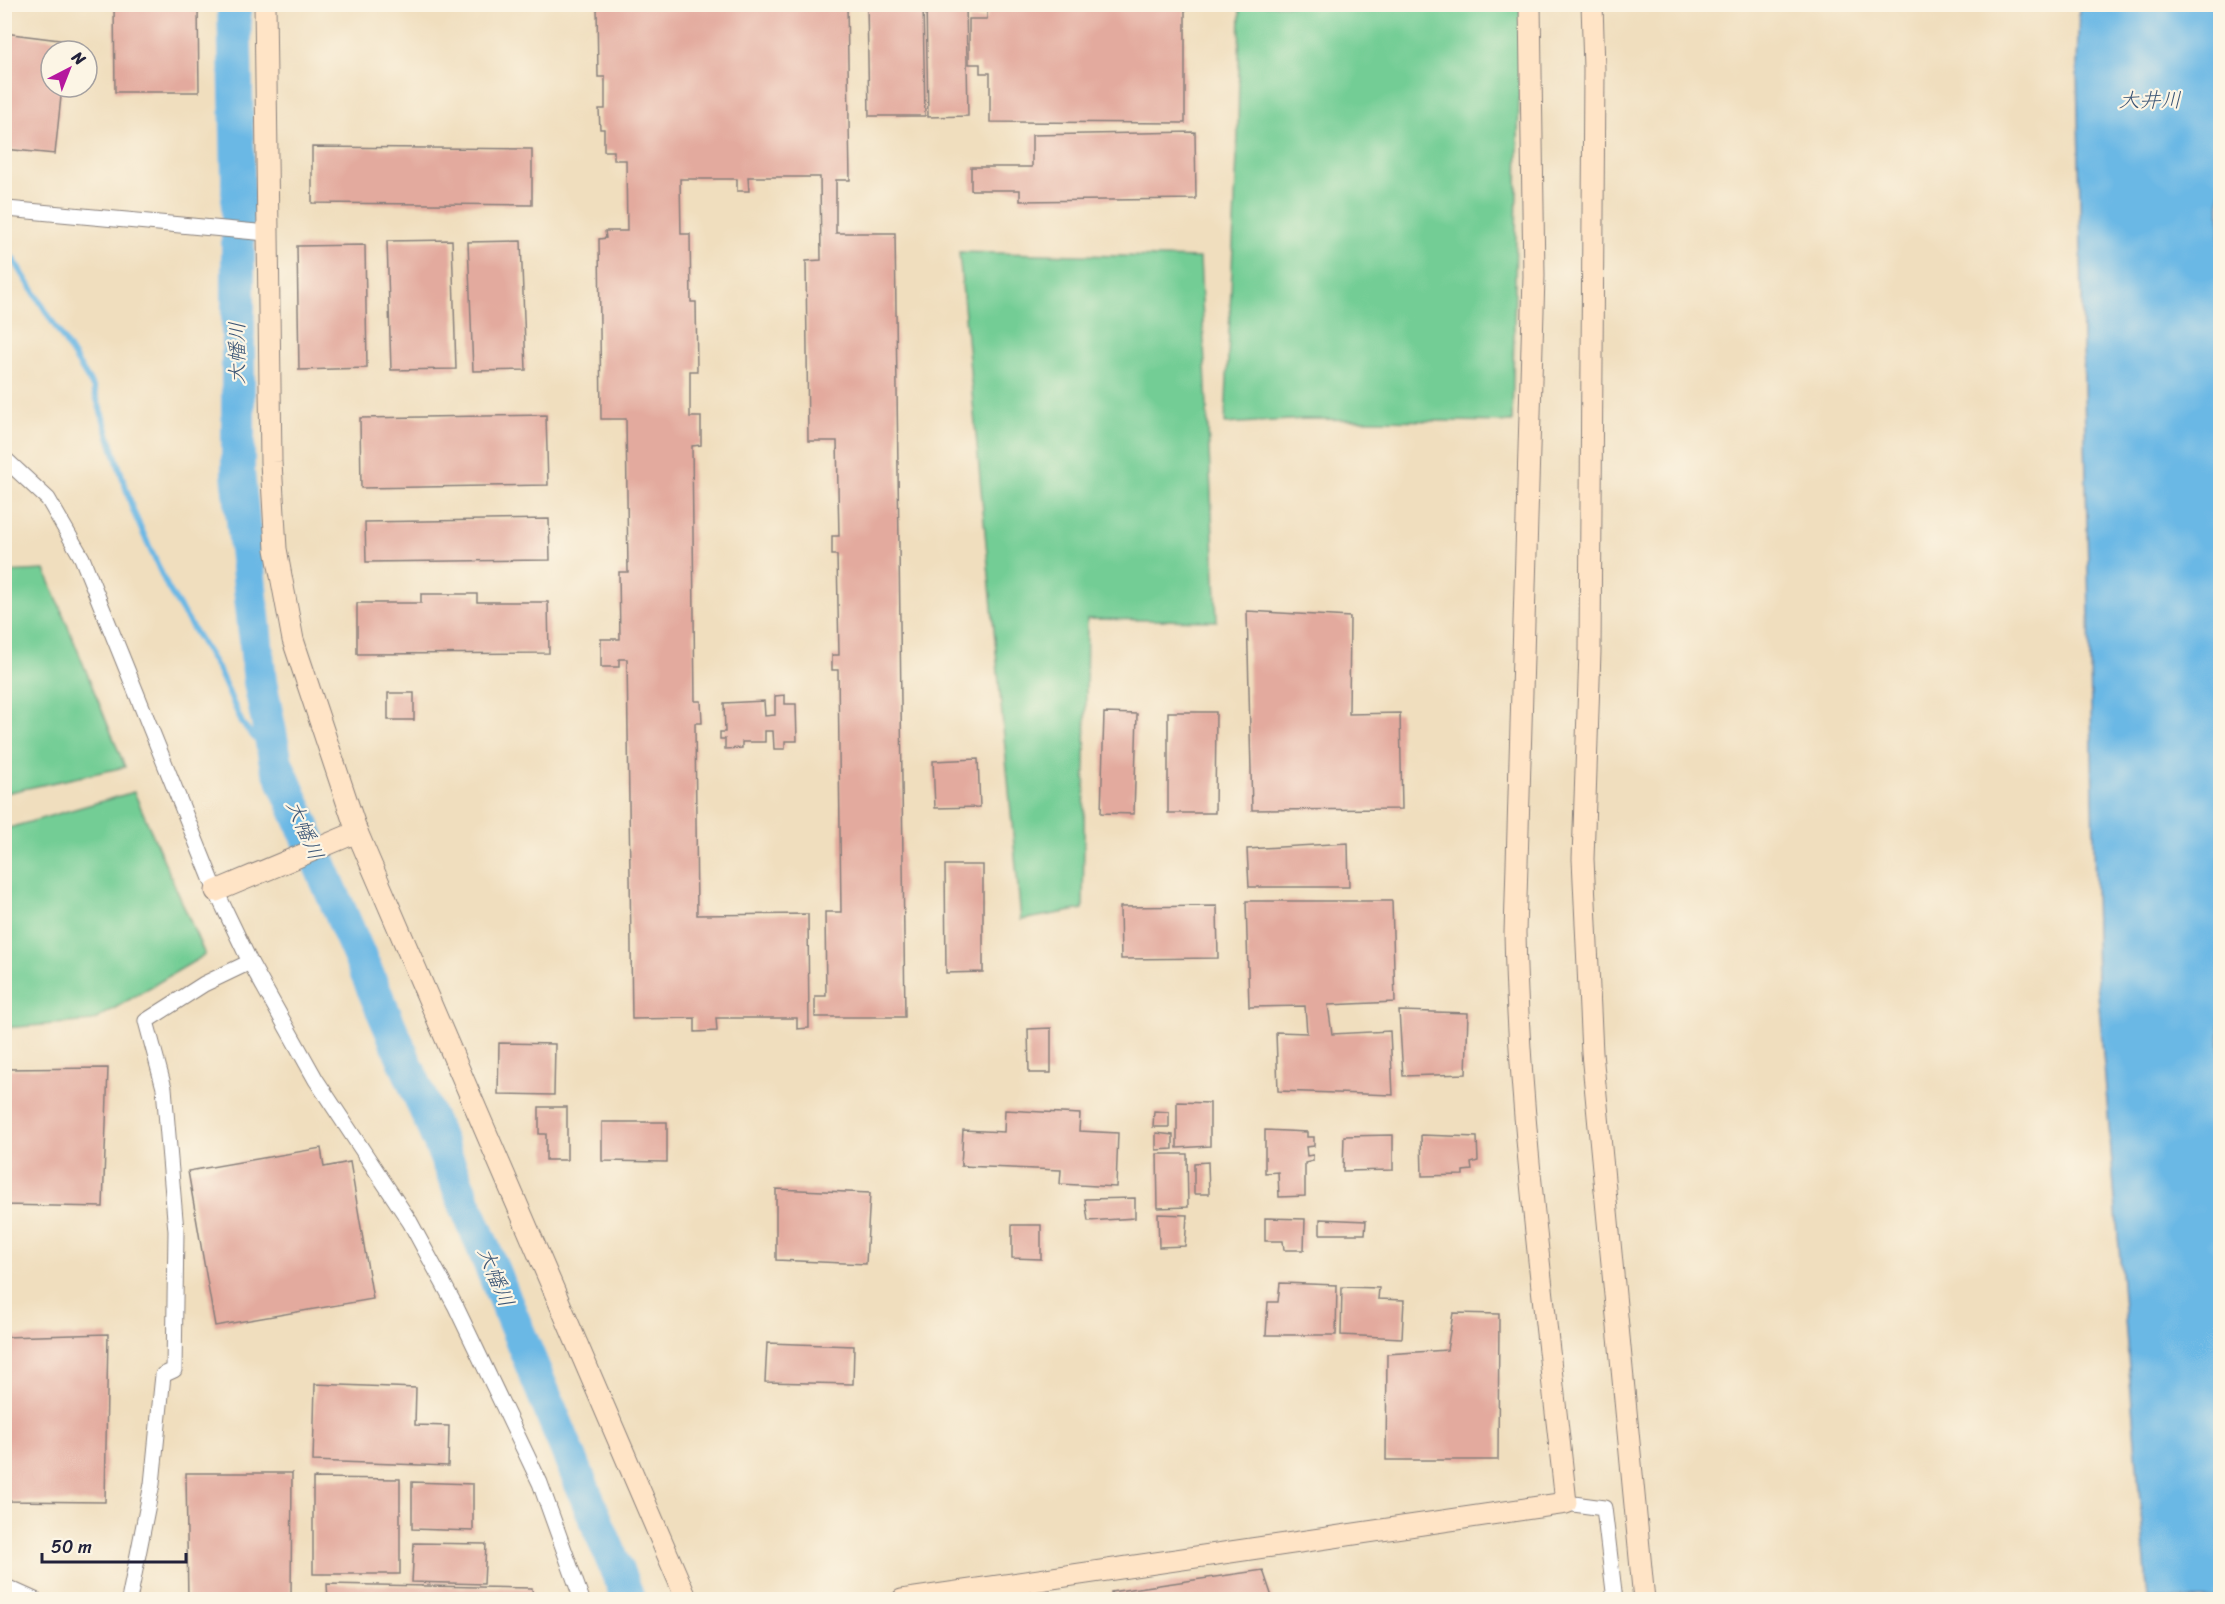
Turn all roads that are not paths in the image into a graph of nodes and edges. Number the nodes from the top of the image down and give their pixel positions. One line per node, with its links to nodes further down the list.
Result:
1 (265, 4): 5 (street)
2 (1530, 4): 10 (street)
3 (1592, 4): 18 (street)
4 (4, 207): 5 (street)
5 (267, 233): 7 (street)
6 (4, 458): 8 (street)
7 (357, 832): 8 (street); 15 (street)
8 (216, 891): 9 (street)
9 (250, 962): 13 (street); 14 (street)
10 (1566, 1503): 16 (street); 17 (street)
11 (4, 1587): 12 (street)
12 (35, 1599)
13 (129, 1599)
14 (582, 1599)
15 (687, 1599)
16 (902, 1599)
17 (1615, 1599)
18 (1644, 1599)

